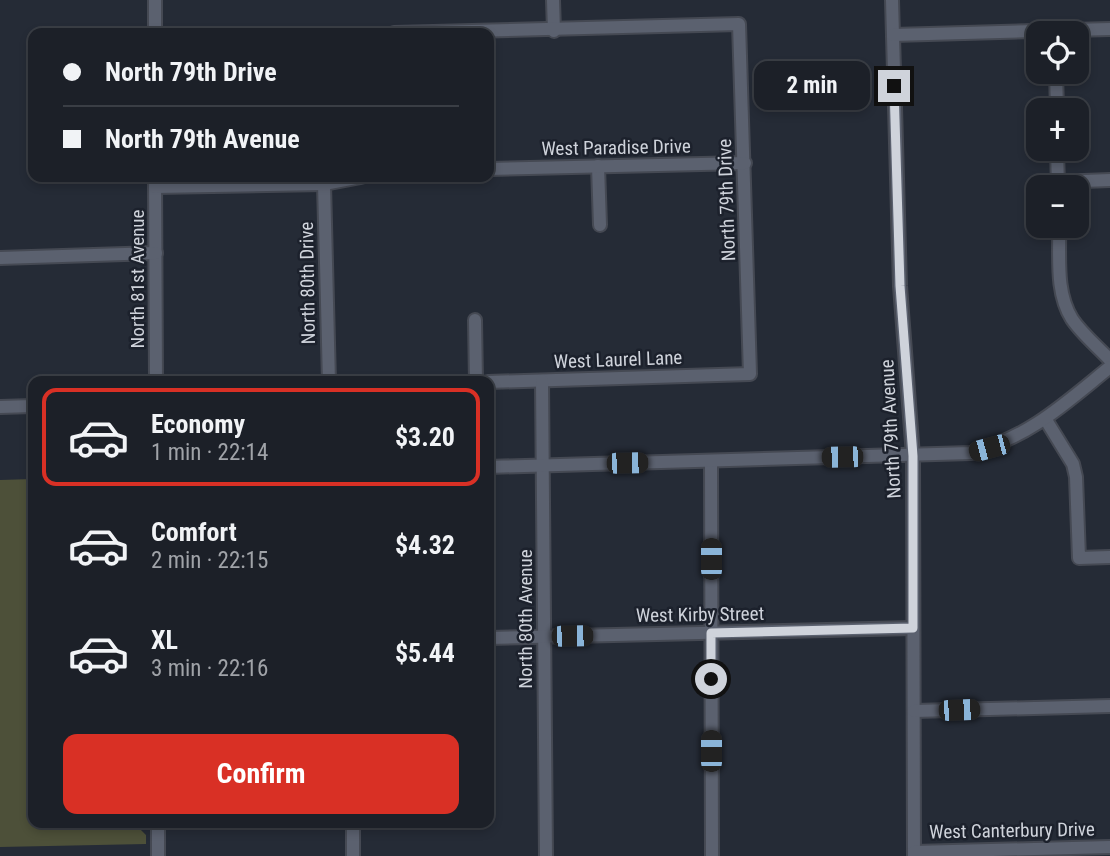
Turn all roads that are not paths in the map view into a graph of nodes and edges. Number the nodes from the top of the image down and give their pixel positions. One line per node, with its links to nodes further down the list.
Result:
1 (155, 0): 4 (street)
2 (553, 0): 7 (street)
3 (892, 0): 10 (street, North 79th Avenue)
4 (155, 28)
5 (1110, 29): 6 (street)
6 (1089, 30)
7 (554, 31): 8 (street); 11 (street, North 79th Drive)
8 (494, 32)
9 (1026, 33): 10 (street)
10 (893, 35): 35 (street, North 79th Avenue)
11 (745, 163): 12 (street, West Paradise Drive); 26 (street, North 79th Drive)
12 (598, 166): 13 (street, West Paradise Drive); 19 (street)
13 (494, 169)
14 (1110, 180): 17 (street)
15 (155, 182): 18 (street); 21 (street, North 81st Avenue)
16 (335, 182): 18 (street)
17 (1089, 182)
18 (324, 184): 28 (street, North 80th Drive)
19 (600, 225)
20 (1059, 238): 24 (street)
21 (156, 253): 22 (street); 27 (street, North 81st Avenue)
22 (0, 258)
23 (475, 320): 29 (street)
24 (1110, 360)
25 (1110, 367): 34 (street)
26 (750, 374): 30 (street, West Laurel Lane)
27 (156, 376)
28 (329, 376)
29 (476, 376)
30 (542, 381): 31 (street, West Laurel Lane); 37 (street, North 80th Avenue)
31 (494, 382)
32 (28, 406): 33 (street)
33 (0, 407)
34 (1046, 420): 35 (street); 39 (street)
35 (913, 456): 36 (street); 40 (street, North 79th Avenue)
36 (711, 461): 37 (street); 41 (street)
37 (543, 466): 38 (street); 42 (street, North 80th Avenue)
38 (494, 467)
39 (1110, 557)
40 (913, 628): 41 (street, West Kirby Street); 45 (street, North 79th Avenue)
41 (711, 633): 42 (street, West Kirby Street); 53 (street)
42 (544, 636): 43 (street, West Kirby Street); 52 (street, North 80th Avenue)
43 (494, 638)
44 (1110, 706): 45 (street)
45 (914, 711): 49 (street, North 79th Avenue)
46 (158, 828): 50 (street)
47 (353, 828): 51 (street)
48 (1110, 847): 49 (street, West Canterbury Drive)
49 (914, 854)
50 (158, 856)
51 (353, 856)
52 (546, 856)
53 (712, 856)

